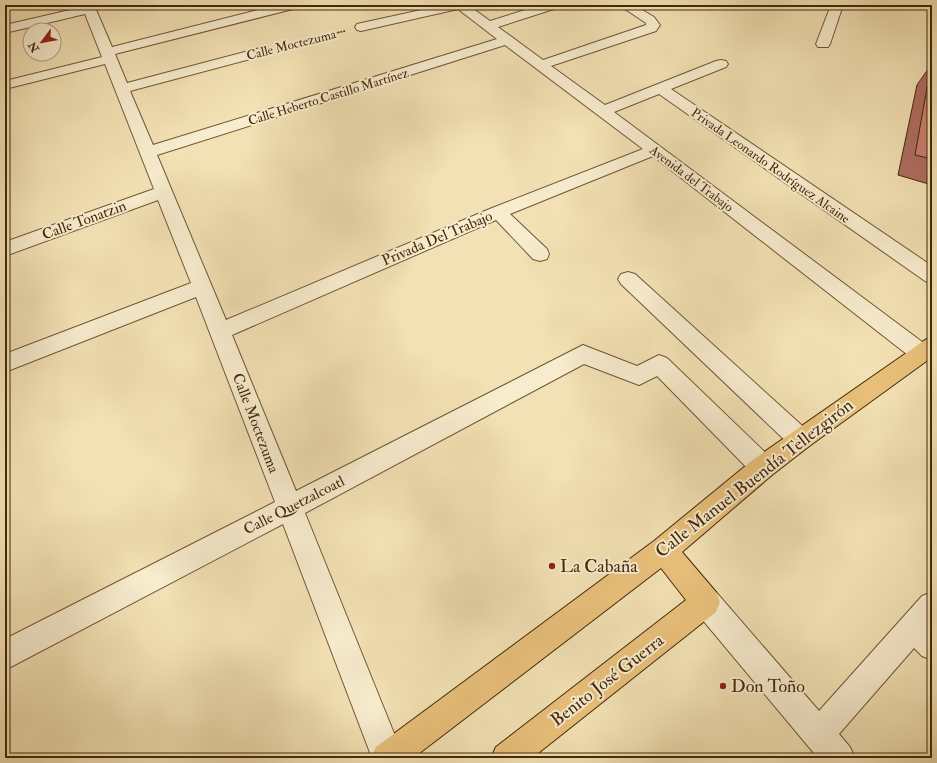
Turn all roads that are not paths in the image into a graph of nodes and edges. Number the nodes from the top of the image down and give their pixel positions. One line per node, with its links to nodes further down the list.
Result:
1 (293, 5): 13 (street)
2 (461, 5): 7 (street); 8 (street, Avenida del Trabajo)
3 (553, 5): 8 (street)
4 (625, 5): 15 (street)
5 (837, 5): 11 (street)
6 (89, 7): 9 (street); 13 (street, Calle Moctezuma)
7 (361, 26)
8 (488, 26): 10 (street, Avenida del Trabajo)
9 (5, 28)
10 (508, 40): 15 (street, Avenida del Trabajo); 21 (street, Calle Heberto Castillo Martínez)
11 (823, 44)
12 (264, 51): 17 (street, Calle Moctezuma)
13 (109, 55): 16 (street); 17 (street, Calle Moctezuma)
14 (721, 64): 18 (street)
15 (541, 65): 19 (street, Avenida del Trabajo)
16 (5, 85)
17 (122, 89): 21 (street, Calle Moctezuma)
18 (661, 89): 19 (street); 26 (street, Privada Leonardo Rodríguez Alcaine)
19 (604, 111): 20 (street, Avenida del Trabajo)
20 (655, 150): 23 (street, Privada Del Trabajo); 30 (street, Avenida del Trabajo)
21 (148, 152): 22 (street, Calle Moctezuma)
22 (163, 192): 24 (street, Calle Tonatzin); 28 (street, Calle Moctezuma)
23 (498, 212): 25 (street); 29 (street, Privada Del Trabajo)
24 (5, 249)
25 (540, 254)
26 (932, 276)
27 (628, 279): 32 (street)
28 (202, 287): 29 (street, Calle Moctezuma); 31 (street)
29 (220, 331): 34 (street, Calle Moctezuma)
30 (926, 349): 32 (main road, Calle Manuel Buendía Tellezgirón)
31 (5, 363)
32 (800, 439): 33 (main road, Calle Manuel Buendía Tellezgirón)
33 (763, 468): 34 (street, Calle Quetzalcoatl); 35 (main road, Calle Manuel Buendía Tellezgirón)
34 (289, 507): 39 (street, Calle Quetzalcoatl); 41 (street, Calle Moctezuma)
35 (663, 550): 36 (main road); 41 (main road, Calle Manuel Buendía Tellezgirón)
36 (706, 602): 40 (street); 42 (main road, Benito José Guerra)
37 (932, 606): 38 (street)
38 (922, 637): 40 (street)
39 (5, 654)
40 (819, 734): 43 (street)
41 (388, 758)
42 (507, 758)
43 (839, 758)

